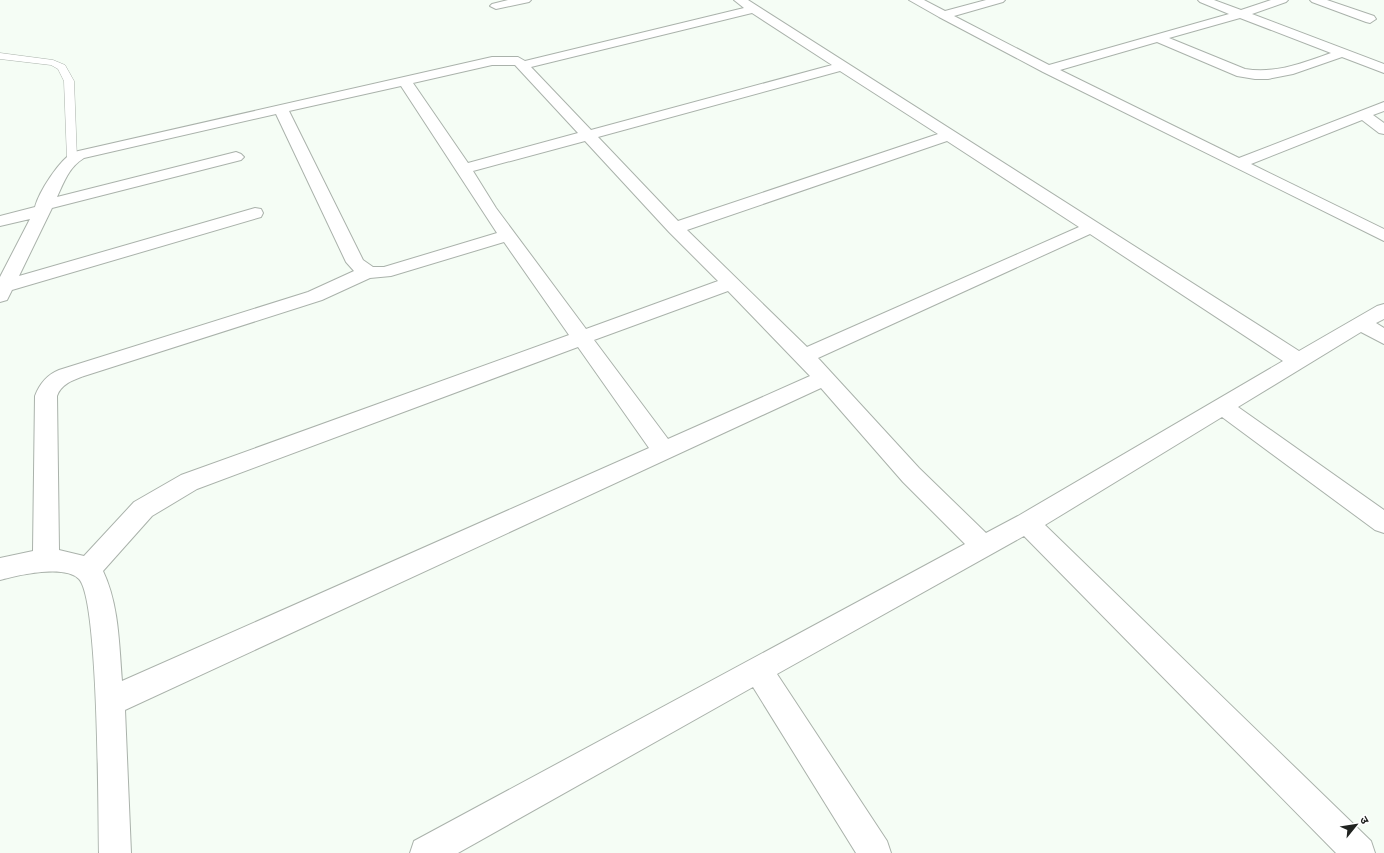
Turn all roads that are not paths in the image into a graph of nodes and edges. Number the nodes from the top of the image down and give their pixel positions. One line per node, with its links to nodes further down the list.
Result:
1 (525, 0): 8 (street)
2 (740, 0): 9 (street)
3 (915, 0): 11 (street)
4 (999, 0): 11 (street)
5 (1204, 0): 10 (street)
6 (1282, 0): 10 (street)
7 (1316, 0): 12 (street)
8 (496, 6)
9 (754, 9): 16 (street); 17 (street)
10 (1241, 14): 13 (street); 14 (street)
11 (943, 15): 18 (street)
12 (1370, 19)
13 (1158, 38): 14 (street); 18 (street)
14 (1343, 53): 19 (street)
15 (0, 56): 28 (lane)
16 (523, 64): 20 (street); 25 (street)
17 (843, 66): 25 (street); 26 (street)
18 (1048, 69): 29 (street)
19 (1384, 69)
20 (404, 80): 22 (street); 30 (street)
21 (1384, 106): 23 (street)
22 (281, 109): 28 (street); 38 (street)
23 (1364, 114): 24 (street); 29 (street)
24 (1384, 130)
25 (585, 135): 30 (street); 35 (street)
26 (950, 135): 34 (street); 35 (street)
27 (236, 157): 31 (street)
28 (72, 159): 31 (street)
29 (1239, 163): 37 (street)
30 (464, 169): 36 (street)
31 (42, 208): 33 (street); 40 (street)
32 (255, 213): 40 (street)
33 (0, 221)
34 (1092, 227): 45 (street); 46 (street)
35 (675, 228): 39 (street)
36 (507, 236): 38 (street); 44 (street)
37 (1384, 236)
38 (367, 272): 53 (street)
39 (731, 283): 44 (street); 45 (street)
40 (2, 291)
41 (1384, 310): 42 (street)
42 (1362, 324): 43 (street); 46 (street)
43 (1384, 337)
44 (581, 338): 49 (street); 55 (street)
45 (804, 356): 47 (street)
46 (1299, 361): 48 (street)
47 (825, 378): 49 (street); 52 (street)
48 (1223, 407): 50 (street); 51 (street)
49 (664, 451): 57 (street)
50 (1384, 523)
51 (1027, 524): 52 (street); 61 (street)
52 (984, 546): 56 (street)
53 (46, 560): 54 (street); 55 (street)
54 (0, 569)
55 (88, 570): 57 (street)
56 (758, 670): 59 (street); 60 (street)
57 (111, 701): 58 (street)
58 (115, 853)
59 (426, 853)
60 (875, 853)
61 (1359, 853)

